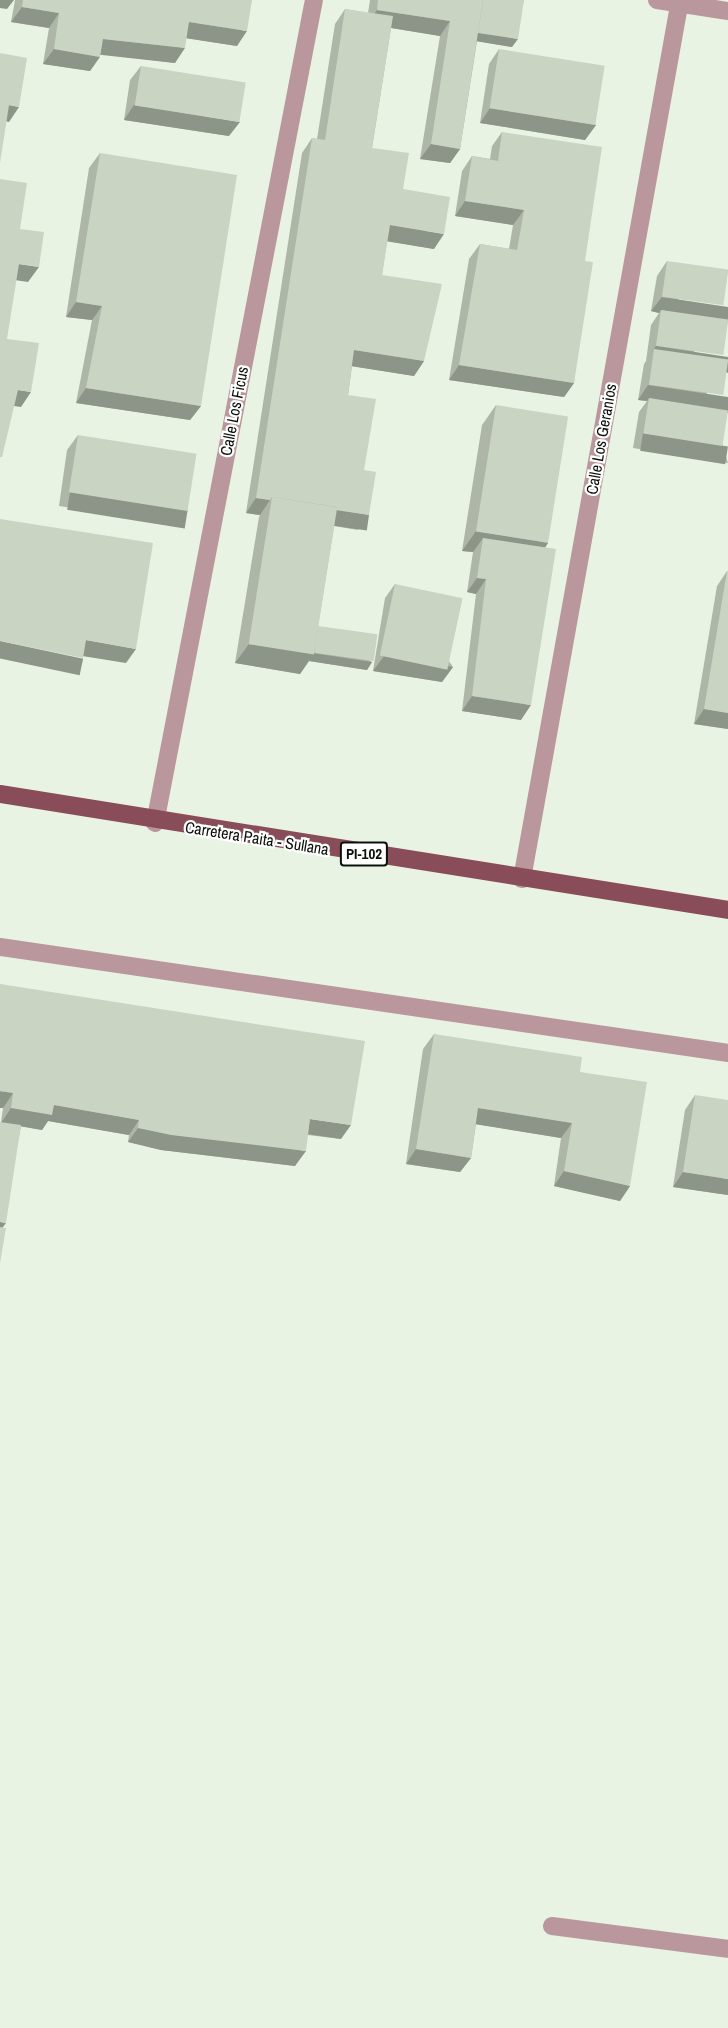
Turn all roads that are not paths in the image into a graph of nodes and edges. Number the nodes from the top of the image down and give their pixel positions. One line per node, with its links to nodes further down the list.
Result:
1 (314, 0): 6 (street, Calle Los Ficus)
2 (657, 0): 3 (street)
3 (680, 2): 4 (street); 7 (street, Calle Los Geranios)
4 (728, 11)
5 (0, 794): 6 (main road, Carretera Paita - Sullana / PI-102)
6 (155, 823): 7 (main road, Carretera Paita - Sullana / PI-102)
7 (522, 879): 8 (main road, Carretera Paita - Sullana / PI-102)
8 (728, 910)
9 (0, 947): 10 (street)
10 (728, 1053)
11 (552, 1926): 12 (street)
12 (728, 1948)

